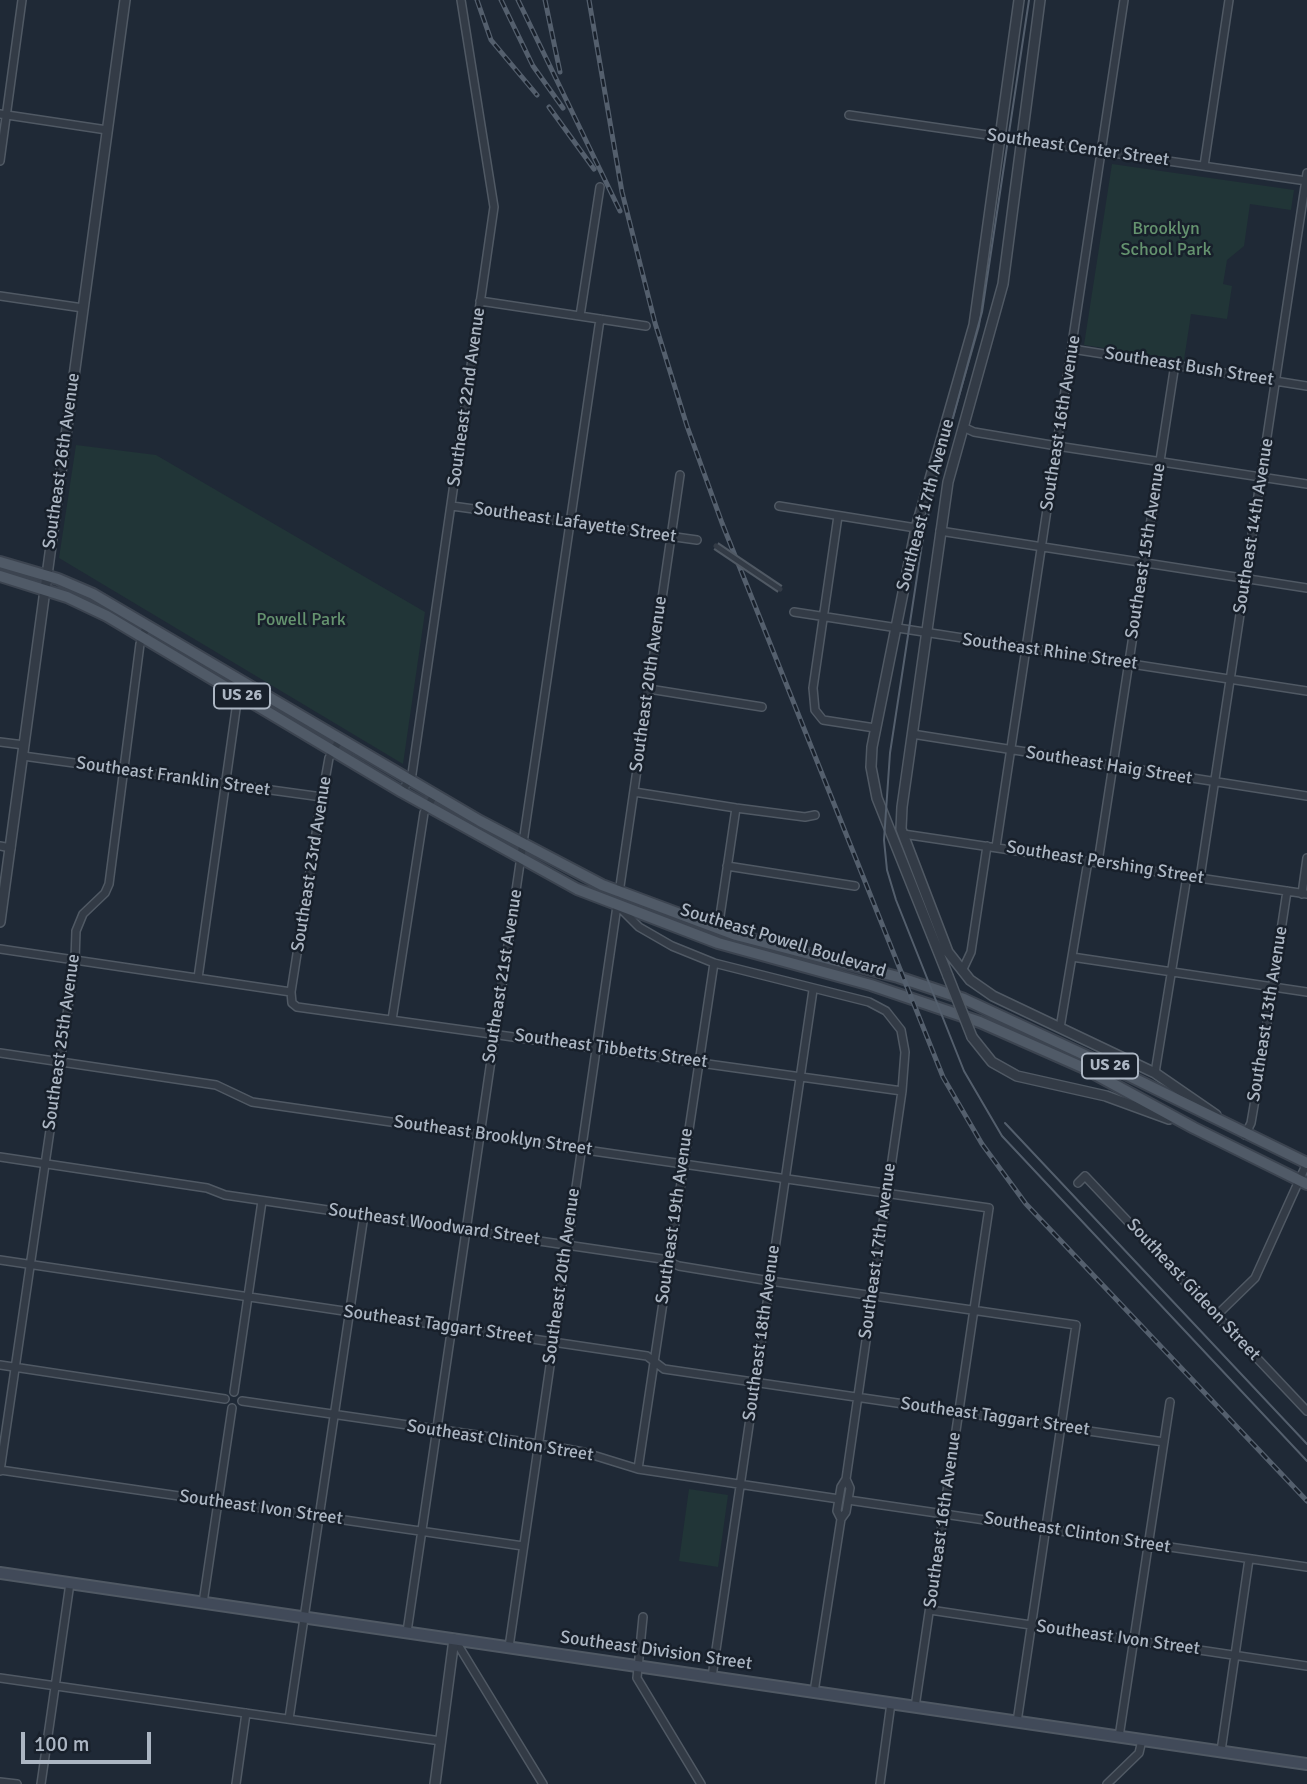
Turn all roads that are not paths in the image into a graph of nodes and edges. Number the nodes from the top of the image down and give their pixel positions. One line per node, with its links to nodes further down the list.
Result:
1 (22, 0): 8 (street)
2 (125, 0): 10 (street, Southeast 26th Avenue)
3 (461, 0): 19 (street, Southeast 22nd Avenue)
4 (1019, 0): 11 (street, Southeast 17th Avenue)
5 (1040, 0): 12 (street, Southeast 17th Avenue)
6 (1124, 0): 13 (street, Southeast 16th Avenue)
7 (1229, 0): 15 (street)
8 (3, 114): 10 (street); 14 (street)
9 (849, 115): 11 (street, Southeast Center Street)
10 (107, 130): 20 (street, Southeast 26th Avenue)
11 (1000, 136): 12 (street, Southeast Center Street); 38 (street, Southeast 17th Avenue)
12 (1024, 140): 13 (street, Southeast Center Street); 28 (street, Southeast 17th Avenue)
13 (1102, 151): 15 (street, Southeast Center Street); 24 (street, Southeast 16th Avenue)
14 (0, 161)
15 (1204, 166): 16 (street, Southeast Center Street)
16 (1307, 178): 26 (street, Southeast 14th Avenue)
17 (600, 187): 21 (street)
18 (0, 296): 20 (street)
19 (480, 301): 21 (street); 34 (street, Southeast 22nd Avenue)
20 (83, 308): 46 (street, Southeast 26th Avenue)
21 (580, 316): 22 (street)
22 (600, 319): 23 (street); 37 (street, Southeast 21st Avenue)
23 (646, 326)
24 (1072, 349): 25 (street, Southeast Bush Street); 29 (street, Southeast 16th Avenue)
25 (1175, 364): 26 (street, Southeast Bush Street); 30 (street, Southeast 15th Avenue)
26 (1275, 381): 27 (street, Southeast Bush Street); 32 (street, Southeast 14th Avenue)
27 (1307, 386)
28 (963, 427): 29 (street); 39 (street, Southeast 17th Avenue)
29 (1057, 446): 30 (street); 43 (street, Southeast 16th Avenue)
30 (1160, 461): 32 (street); 45 (street, Southeast 15th Avenue)
31 (680, 475): 40 (street, Southeast 20th Avenue)
32 (1261, 477): 33 (street); 48 (street, Southeast 14th Avenue)
33 (1307, 484)
34 (452, 506): 37 (street, Southeast Lafayette Street); 76 (street, Southeast 22nd Avenue)
35 (779, 506): 36 (street)
36 (838, 516): 38 (street); 53 (street)
37 (569, 522): 40 (street, Southeast Lafayette Street); 88 (street, Southeast 21st Avenue)
38 (916, 528): 55 (street, Southeast 17th Avenue)
39 (940, 531): 43 (street); 56 (street, Southeast 17th Avenue)
40 (671, 536): 41 (street, Southeast Lafayette Street); 62 (street, Southeast 20th Avenue)
41 (697, 540)
42 (716, 546): 51 (street, bridge)
43 (1042, 547): 45 (street); 58 (street, Southeast 16th Avenue)
44 (0, 562): 46 (main road, Southeast Powell Boulevard / US 26)
45 (1143, 562): 48 (street); 59 (street, Southeast 15th Avenue)
46 (46, 575): 50 (street, Southeast 26th Avenue); 54 (main road, Southeast Powell Boulevard / US 26)
47 (0, 576): 50 (main road, Southeast Powell Boulevard / US 26)
48 (1245, 579): 49 (street); 60 (street, Southeast 14th Avenue)
49 (1307, 588)
50 (44, 589): 57 (main road, Southeast Powell Boulevard / US 26); 70 (street, Southeast 26th Avenue)
51 (780, 589)
52 (793, 612): 53 (street, Southeast Rhine Street)
53 (823, 617): 55 (street, Southeast Rhine Street); 66 (street)
54 (148, 625): 57 (street, Southeast 25th Avenue); 61 (main road, Southeast Powell Boulevard / US 26)
55 (896, 629): 56 (street, Southeast Rhine Street); 66 (street, Southeast 17th Avenue)
56 (928, 634): 58 (street, Southeast Rhine Street); 67 (street, Southeast 17th Avenue)
57 (141, 637): 64 (main road, Southeast Powell Boulevard / US 26); 75 (street, Southeast 25th Avenue)
58 (1027, 649): 59 (street, Southeast Rhine Street); 72 (street, Southeast 16th Avenue)
59 (1128, 664): 60 (street, Southeast Rhine Street); 74 (street, Southeast 15th Avenue)
60 (1230, 679): 63 (street, Southeast Rhine Street); 77 (street, Southeast 14th Avenue)
61 (246, 683): 64 (street); 68 (main road, Southeast Powell Boulevard / US 26)
62 (649, 689): 65 (street); 80 (street, Southeast 20th Avenue)
63 (1307, 691)
64 (239, 695): 71 (main road, Southeast Powell Boulevard / US 26); 78 (street)
65 (762, 707)
66 (875, 728): 127 (street, Southeast 17th Avenue, bridge)
67 (912, 734): 72 (street, Southeast Haig Street); 87 (street, Southeast 17th Avenue)
68 (340, 739): 71 (street, Southeast 23rd Avenue); 76 (main road, Southeast Powell Boulevard / US 26)
69 (0, 742): 70 (street)
70 (24, 745): 73 (street, Southeast 26th Avenue)
71 (333, 751): 79 (main road, Southeast Powell Boulevard / US 26); 83 (street, Southeast 23rd Avenue)
72 (1011, 752): 74 (street, Southeast Haig Street); 90 (street, Southeast 16th Avenue)
73 (23, 756): 75 (street, Southeast Franklin Street); 91 (street, Southeast 26th Avenue)
74 (1113, 766): 77 (street, Southeast Haig Street); 95 (street, Southeast 15th Avenue)
75 (123, 770): 78 (street, Southeast Franklin Street); 108 (street, Southeast 25th Avenue)
76 (409, 780): 79 (street, Southeast 22nd Avenue); 81 (main road, Southeast Powell Boulevard / US 26)
77 (1214, 782): 82 (street, Southeast Haig Street); 98 (street, Southeast 14th Avenue)
78 (225, 784): 83 (street, Southeast Franklin Street); 112 (street)
79 (402, 792): 84 (main road, Southeast Powell Boulevard / US 26)
80 (634, 792): 85 (street); 101 (street, Southeast 20th Avenue)
81 (434, 795): 84 (street); 88 (main road, Southeast Powell Boulevard / US 26)
82 (1307, 796)
83 (322, 797): 115 (street, Southeast 23rd Avenue)
84 (428, 806): 93 (main road, Southeast Powell Boulevard / US 26); 117 (street)
85 (736, 808): 86 (street); 96 (street)
86 (815, 815)
87 (903, 834): 90 (street, Southeast Pershing Street); 110 (street, Southeast 17th Avenue)
88 (523, 845): 93 (street, Southeast 21st Avenue); 101 (main road, Southeast Powell Boulevard / US 26)
89 (0, 846): 91 (street)
90 (991, 846): 94 (street, Southeast Pershing Street); 110 (street, Southeast 16th Avenue)
91 (11, 848): 105 (street, Southeast 26th Avenue)
92 (1307, 858): 102 (street)
93 (521, 860): 103 (main road, Southeast Powell Boulevard / US 26); 119 (street, Southeast 21st Avenue)
94 (1088, 861): 95 (street, Southeast Pershing Street); 107 (street)
95 (1098, 862): 97 (street, Southeast Pershing Street)
96 (727, 866): 99 (street); 104 (street)
97 (1187, 876): 98 (street, Southeast Pershing Street); 111 (street)
98 (1200, 878): 100 (street, Southeast Pershing Street)
99 (855, 886)
100 (1287, 891): 102 (street, Southeast Pershing Street); 113 (street, Southeast 13th Avenue)
101 (619, 893): 128 (main road, Southeast Powell Boulevard / US 26)
102 (1304, 894)
103 (617, 906): 109 (street); 120 (street, Southeast 20th Avenue); 127 (main road, Southeast Powell Boulevard / US 26)
104 (720, 916)
105 (0, 922)
106 (0, 949): 108 (street, Southeast Tibbetts Street)
107 (1072, 957): 111 (street); 118 (street)
108 (75, 960): 112 (street, Southeast Tibbetts Street); 122 (street, Southeast 25th Avenue)
109 (713, 963): 114 (street); 123 (street, Southeast 19th Avenue)
110 (962, 971): 118 (street, Southeast 17th Avenue)
111 (1172, 971): 113 (street); 124 (street)
112 (198, 978): 115 (street, Southeast Tibbetts Street)
113 (1273, 987): 116 (street); 130 (street, Southeast 13th Avenue)
114 (813, 990): 125 (street, Southeast 18th Avenue); 126 (street, Southeast 17th Avenue)
115 (291, 992): 117 (street, Southeast Tibbetts Street)
116 (1307, 992)
117 (392, 1020): 119 (street, Southeast Tibbetts Street)
118 (1060, 1028): 124 (street, Southeast 17th Avenue)
119 (494, 1033): 120 (street, Southeast Tibbetts Street); 129 (street, Southeast 21st Avenue)
120 (596, 1047): 123 (street, Southeast Tibbetts Street); 131 (street, Southeast 20th Avenue)
121 (0, 1053): 122 (street, Southeast Brooklyn Street)
122 (60, 1062): 129 (street, Southeast Brooklyn Street); 135 (street, Southeast 25th Avenue)
123 (698, 1062): 125 (street, Southeast Tibbetts Street); 133 (street, Southeast 19th Avenue)
124 (1155, 1073): 128 (street, Southeast 17th Avenue)
125 (800, 1077): 126 (street, Southeast Tibbetts Street); 136 (street, Southeast 18th Avenue)
126 (902, 1091): 139 (street, Southeast 17th Avenue)
127 (1194, 1128): 137 (main road, Southeast Powell Boulevard / US 26)
128 (1234, 1129): 130 (main road, Southeast Powell Boulevard / US 26)
129 (479, 1134): 131 (street, Southeast Brooklyn Street); 143 (street, Southeast 21st Avenue)
130 (1245, 1135): 134 (main road, Southeast Powell Boulevard / US 26)
131 (580, 1148): 133 (street, Southeast Brooklyn Street); 144 (street, Southeast 20th Avenue)
132 (0, 1157): 135 (street, Southeast Woodward Street)
133 (683, 1163): 136 (street, Southeast Brooklyn Street); 146 (street, Southeast 19th Avenue)
134 (1307, 1163): 137 (street)
135 (45, 1164): 140 (street, Southeast Woodward Street); 147 (street, Southeast 25th Avenue)
136 (785, 1178): 139 (street, Southeast Brooklyn Street); 148 (street, Southeast 18th Avenue)
137 (1303, 1182): 153 (street)
138 (1078, 1183): 153 (street, Southeast Gideon Street)
139 (887, 1192): 141 (street, Southeast Brooklyn Street); 149 (street, Southeast 17th Avenue)
140 (262, 1200): 142 (street, Southeast Woodward Street); 150 (street)
141 (989, 1208): 151 (street, Southeast 16th Avenue)
142 (364, 1215): 143 (street, Southeast Woodward Street); 152 (street)
143 (466, 1230): 144 (street, Southeast Woodward Street); 154 (street, Southeast 21st Avenue)
144 (567, 1245): 146 (street, Southeast Woodward Street); 155 (street, Southeast 20th Avenue)
145 (0, 1260): 147 (street, Southeast Taggart Street)
146 (669, 1262): 148 (street, Southeast Woodward Street); 156 (street, Southeast 19th Avenue)
147 (31, 1265): 150 (street, Southeast Taggart Street); 158 (street, Southeast 25th Avenue)
148 (770, 1280): 149 (street, Southeast Woodward Street); 159 (street, Southeast 18th Avenue)
149 (872, 1295): 151 (street, Southeast Woodward Street); 161 (street, Southeast 17th Avenue)
150 (248, 1298): 152 (street, Southeast Taggart Street); 160 (street)
151 (974, 1310): 167 (street, Southeast 16th Avenue); 169 (street, Southeast Woodward Street)
152 (350, 1312): 154 (street, Southeast Taggart Street); 168 (street)
153 (1217, 1315): 166 (street, Southeast Gideon Street)
154 (452, 1327): 155 (street, Southeast Taggart Street); 170 (street, Southeast 21st Avenue)
155 (552, 1342): 156 (street, Southeast Taggart Street); 172 (street, Southeast 20th Avenue)
156 (654, 1362): 159 (street, Southeast Taggart Street); 173 (street, Southeast 19th Avenue)
157 (0, 1366): 158 (street)
158 (15, 1368): 162 (street); 174 (street, Southeast 25th Avenue)
159 (755, 1382): 161 (street, Southeast Taggart Street); 175 (street, Southeast 18th Avenue)
160 (234, 1392): 162 (street); 163 (street)
161 (857, 1397): 167 (street, Southeast Taggart Street); 176 (street, Southeast 17th Avenue)
162 (225, 1399): 165 (street)
163 (242, 1401): 165 (street); 168 (street, Southeast Clinton Street)
164 (1170, 1402): 171 (street)
165 (232, 1408): 177 (street)
166 (1307, 1411)
167 (958, 1412): 169 (street, Southeast Taggart Street); 178 (street, Southeast 16th Avenue)
168 (335, 1414): 170 (street, Southeast Clinton Street); 179 (street)
169 (1061, 1427): 171 (street, Southeast Taggart Street); 180 (street)
170 (437, 1430): 172 (street, Southeast Clinton Street); 181 (street, Southeast 21st Avenue)
171 (1164, 1442): 182 (street)
172 (539, 1444): 173 (street, Southeast Clinton Street); 183 (street, Southeast 20th Avenue)
173 (638, 1469): 175 (street, Southeast Clinton Street)
174 (0, 1470): 177 (street, Southeast Ivon Street)
175 (741, 1483): 176 (street, Southeast Clinton Street); 200 (street, Southeast 18th Avenue)
176 (844, 1500): 178 (street, Southeast Clinton Street); 203 (street, Southeast 17th Avenue)
177 (218, 1502): 179 (street, Southeast Ivon Street); 188 (street)
178 (944, 1513): 180 (street, Southeast Clinton Street); 189 (street, Southeast 16th Avenue)
179 (319, 1516): 181 (street, Southeast Ivon Street); 191 (street)
180 (1046, 1528): 182 (street, Southeast Clinton Street); 192 (street)
181 (422, 1531): 183 (street, Southeast Ivon Street); 193 (street, Southeast 21st Avenue)
182 (1148, 1544): 184 (street, Southeast Clinton Street); 195 (street)
183 (523, 1546): 196 (street, Southeast 20th Avenue)
184 (1249, 1559): 185 (street, Southeast Clinton Street); 197 (street)
185 (1307, 1567)
186 (0, 1573): 187 (main road, Southeast Division Street)
187 (70, 1583): 188 (main road, Southeast Division Street); 202 (street)
188 (203, 1603): 191 (main road, Southeast Division Street)
189 (930, 1610): 192 (street, Southeast Ivon Street); 205 (street, Southeast 16th Avenue)
190 (643, 1617): 199 (street)
191 (304, 1618): 193 (main road, Southeast Division Street); 207 (street)
192 (1031, 1625): 195 (street, Southeast Ivon Street); 208 (street)
193 (407, 1632): 194 (main road, Southeast Division Street)
194 (454, 1639): 196 (main road, Southeast Division Street); 211 (street); 219 (street)
195 (1134, 1640): 197 (street, Southeast Ivon Street); 209 (street)
196 (509, 1647): 199 (main road, Southeast Division Street)
197 (1236, 1655): 198 (street, Southeast Ivon Street); 212 (street)
198 (1307, 1665)
199 (637, 1666): 200 (main road, Southeast Division Street); 220 (street)
200 (712, 1677): 203 (main road, Southeast Division Street)
201 (0, 1678): 202 (street)
202 (54, 1686): 206 (street); 216 (street)
203 (814, 1692): 204 (main road, Southeast Division Street)
204 (891, 1703): 205 (main road, Southeast Division Street); 221 (street)
205 (915, 1707): 208 (main road, Southeast Division Street)
206 (246, 1713): 207 (street); 217 (street)
207 (289, 1719): 211 (street)
208 (1017, 1721): 209 (main road, Southeast Division Street)
209 (1119, 1737): 210 (main road, Southeast Division Street)
210 (1142, 1740): 212 (main road, Southeast Division Street); 222 (street)
211 (441, 1741): 218 (street)
212 (1221, 1751): 213 (main road, Southeast Division Street)
213 (1307, 1764)
214 (0, 1782): 215 (street)
215 (17, 1784)
216 (41, 1784)
217 (236, 1784)
218 (435, 1784)
219 (543, 1784)
220 (701, 1784)
221 (880, 1784)
222 (1107, 1784)

